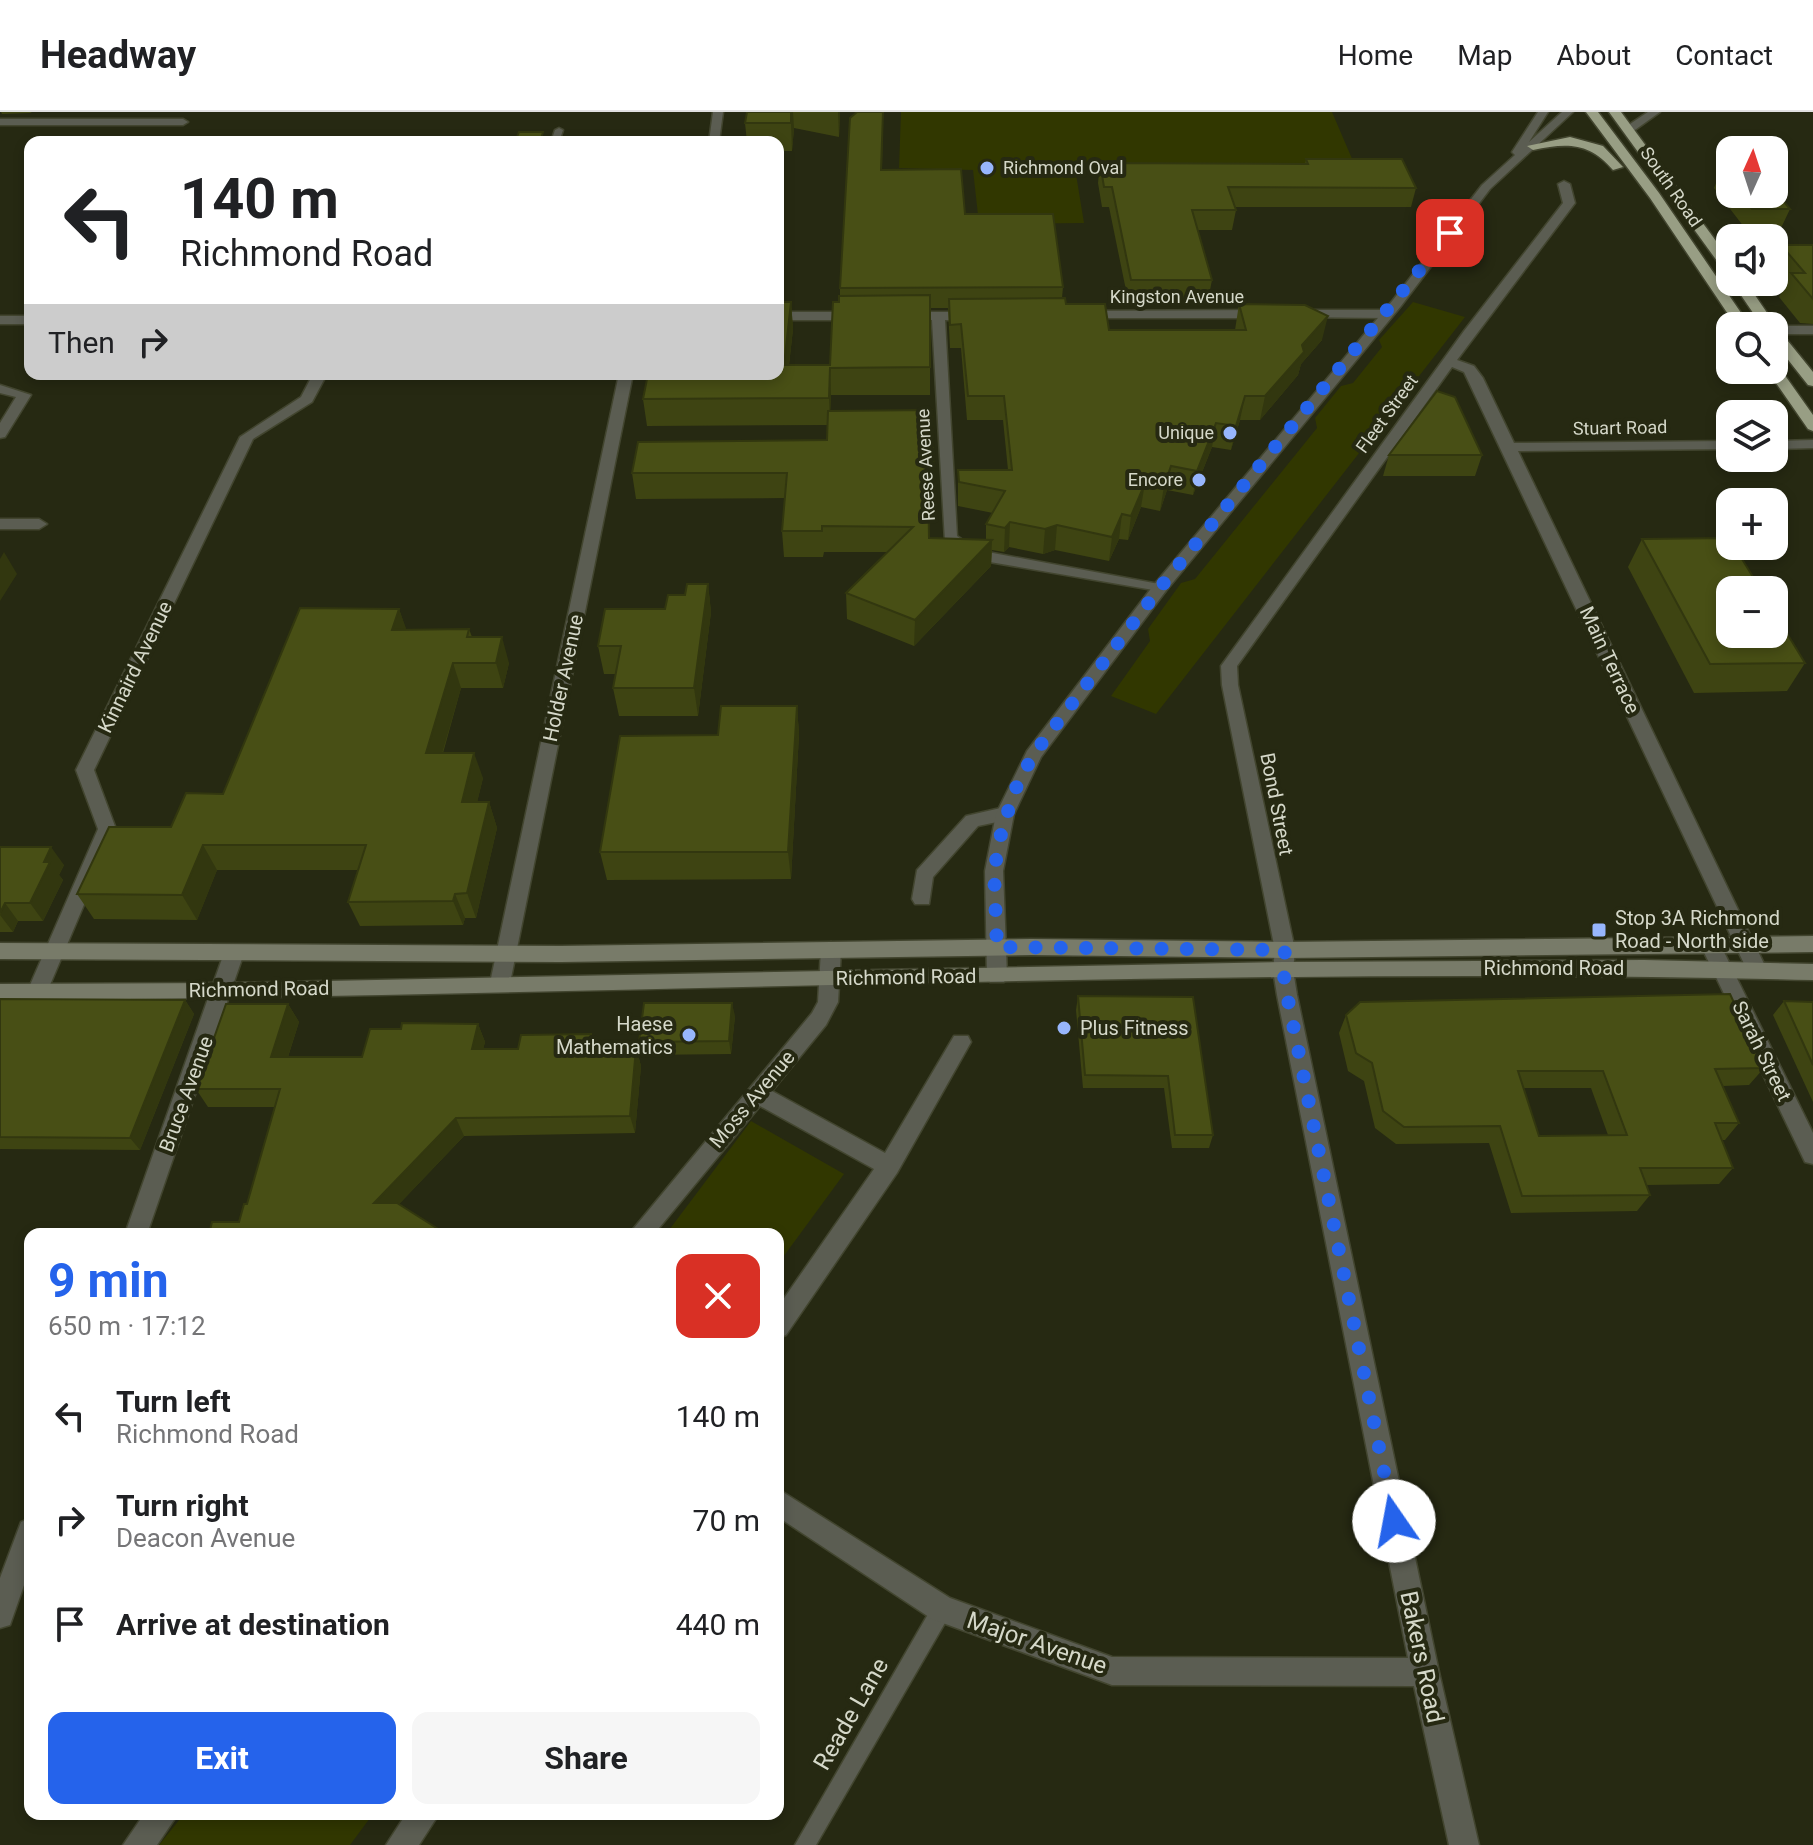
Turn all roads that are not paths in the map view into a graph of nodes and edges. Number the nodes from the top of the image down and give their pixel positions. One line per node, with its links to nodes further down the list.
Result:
1 (718, 112): 12 (street)
2 (1543, 112): 14 (street)
3 (1568, 112): 13 (street)
4 (1615, 112): 10 (highway, South Road)
5 (1655, 112): 10 (street)
6 (1595, 114): 16 (highway, South Road)
7 (0, 122): 8 (street)
8 (183, 122)
9 (559, 130): 11 (lane)
10 (1628, 130): 17 (highway, South Road)
11 (557, 136)
12 (715, 136)
13 (1533, 146): 14 (street); 16 (highway)
14 (1513, 159): 19 (street)
15 (1564, 184): 31 (street, Fleet Street)
16 (1655, 196): 18 (highway, South Road)
17 (1716, 250)
18 (1734, 312)
19 (1384, 314): 20 (street, Kingston Avenue); 45 (street)
20 (1064, 315)
21 (784, 316): 22 (street)
22 (874, 316)
23 (890, 316): 24 (street)
24 (938, 316): 25 (street); 45 (street, Reese Avenue)
25 (985, 316)
26 (0, 320): 27 (street)
27 (24, 320)
28 (1813, 330): 29 (street)
29 (1788, 331)
30 (1788, 349): 34 (highway)
31 (1450, 362): 42 (street, Main Terrace); 46 (street, Fleet Street)
32 (317, 380): 55 (street, Kinnaird Avenue)
33 (625, 380): 57 (street, Holder Avenue)
34 (1813, 382)
35 (1784, 384): 37 (highway)
36 (0, 389): 38 (street)
37 (1813, 426)
38 (0, 434)
39 (1813, 444): 41 (street)
40 (1716, 445): 42 (street, Stuart Road)
41 (1788, 445)
42 (1509, 447): 50 (street, Main Terrace)
43 (0, 524): 44 (street)
44 (39, 524)
45 (1159, 589): 47 (street)
46 (1229, 666): 58 (street, Bond Street)
47 (1005, 814): 48 (street); 52 (street)
48 (922, 899)
49 (1813, 944): 50 (main road, Richmond Road)
50 (1745, 945): 51 (main road, Richmond Road); 60 (street, Main Terrace)
51 (1711, 946): 58 (main road, Richmond Road); 59 (street, Sarah Street)
52 (997, 947): 53 (main road, Richmond Road); 58 (main road, Richmond Road); 62 (street)
53 (831, 950): 57 (main road, Richmond Road); 63 (street, Moss Avenue)
54 (0, 951): 55 (main road, Richmond Road)
55 (55, 951): 56 (main road, Richmond Road); 67 (street, Kinnaird Avenue)
56 (234, 953): 57 (main road, Richmond Road); 65 (street, Bruce Avenue)
57 (506, 954): 64 (street, Holder Avenue)
58 (1284, 960): 59 (main road, Richmond Road); 62 (main road, Richmond Road); 79 (street, Bakers Road)
59 (1722, 969): 60 (main road, Richmond Road); 70 (street, Sarah Street)
60 (1757, 970): 61 (main road, Richmond Road)
61 (1813, 972)
62 (997, 976): 63 (main road, Richmond Road)
63 (830, 977): 64 (main road, Richmond Road); 69 (street, Moss Avenue)
64 (500, 983): 65 (main road, Richmond Road)
65 (223, 991): 67 (main road, Richmond Road); 72 (street, Bruce Avenue)
66 (0, 992): 67 (main road, Richmond Road)
67 (37, 992)
68 (961, 1042): 71 (street)
69 (756, 1093): 71 (street); 73 (street, Moss Avenue)
70 (1813, 1155)
71 (889, 1166): 74 (street)
72 (138, 1228)
73 (645, 1228)
74 (784, 1318)
75 (784, 1506): 77 (street, Major Avenue)
76 (24, 1548): 78 (street)
77 (942, 1609): 79 (street, Major Avenue); 84 (lane, Reade Lane)
78 (0, 1615)
79 (1425, 1672): 85 (street, Bakers Road)
80 (158, 1820): 82 (street)
81 (420, 1820): 83 (street)
82 (138, 1845)
83 (401, 1845)
84 (805, 1845)
85 (1464, 1845)

